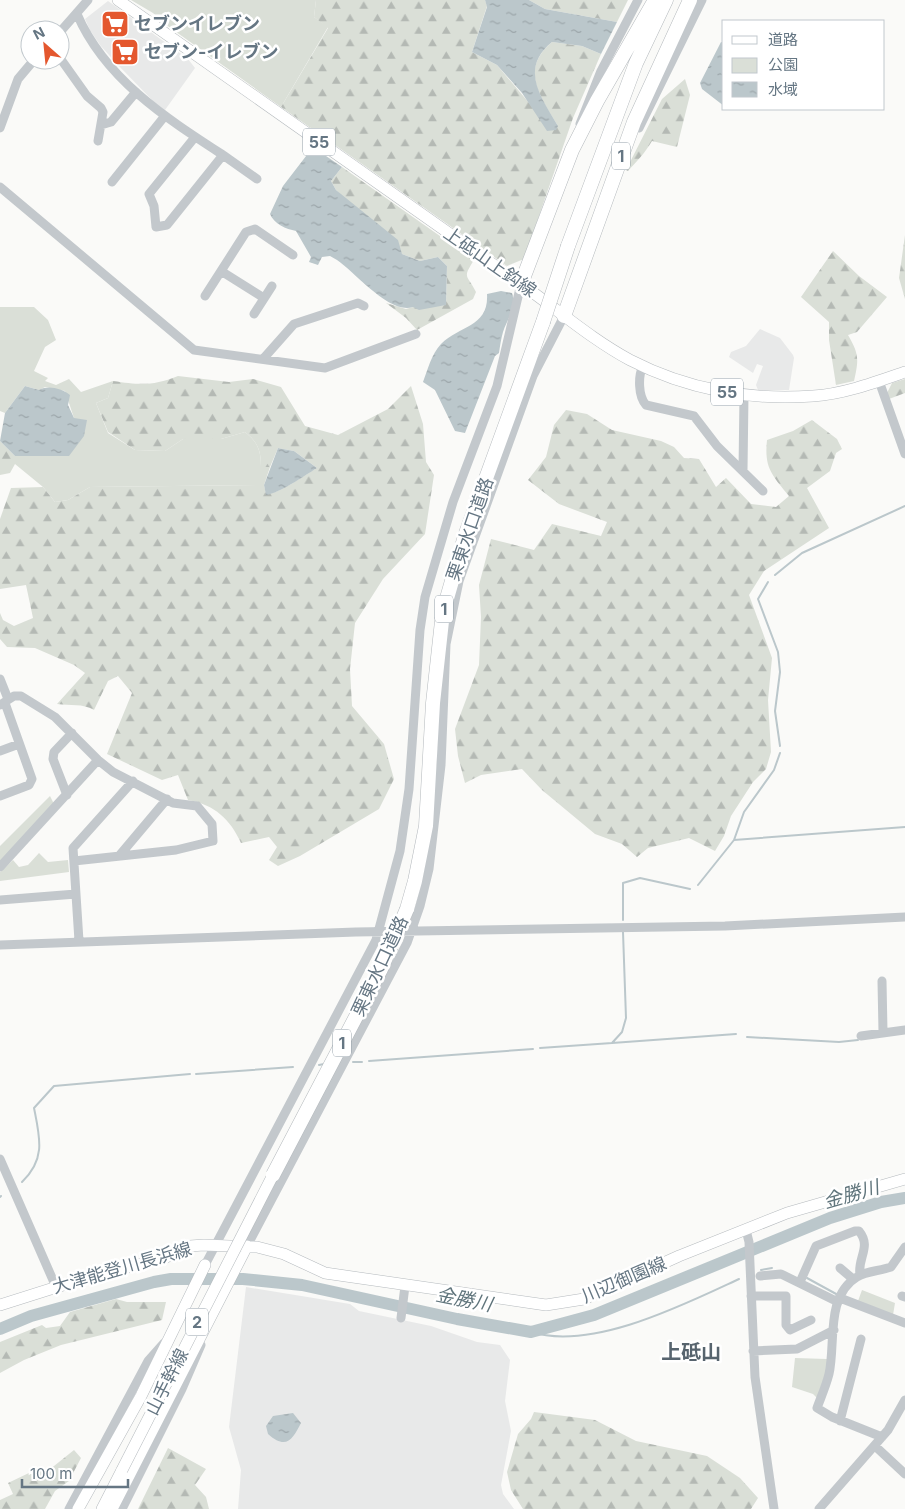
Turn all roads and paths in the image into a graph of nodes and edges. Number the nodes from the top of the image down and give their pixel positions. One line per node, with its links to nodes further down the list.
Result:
1 (88, 0): 8 (street)
2 (118, 0): 26 (main road, 上砥山上鈎線 / 55)
3 (638, 0): 18 (street)
4 (655, 0): 18 (highway)
5 (666, 0): 67 (highway, 栗東水口道路 / 1, bridge)
6 (690, 0): 20 (highway, 1)
7 (702, 0): 20 (street)
8 (77, 14): 9 (street); 12 (street)
9 (70, 21)
10 (26, 70): 15 (street)
11 (69, 70): 14 (street)
12 (136, 92): 13 (street); 14 (street)
13 (164, 117): 16 (street); 22 (street)
14 (101, 125): 17 (street)
15 (0, 128)
16 (195, 137): 19 (street); 19 (street)
17 (98, 141)
18 (572, 150): 26 (highway)
19 (223, 155): 21 (street)
20 (621, 156): 32 (highway, 1)
21 (257, 179)
22 (112, 182)
23 (0, 187): 34 (street)
24 (293, 255): 25 (street)
25 (221, 270): 28 (street); 29 (street)
26 (521, 284): 32 (main road, 上砥山上鈎線 / 55); 59 (street)
27 (272, 286): 29 (street)
28 (205, 296)
29 (264, 298): 31 (street)
30 (364, 306): 34 (street)
31 (254, 314)
32 (564, 316): 35 (main road, 上砥山上鈎線 / 55); 58 (street)
33 (416, 334): 34 (street)
34 (263, 359)
35 (643, 366): 38 (main road, 上砥山上鈎線 / 55); 40 (street)
36 (905, 372): 37 (main road, 上砥山上鈎線 / 55)
37 (879, 381): 38 (main road, 上砥山上鈎線 / 55); 39 (street)
38 (744, 395): 40 (street)
39 (905, 454)
40 (743, 470): 41 (street)
41 (763, 491)
42 (0, 679): 43 (street)
43 (4, 702): 44 (street); 45 (street)
44 (72, 733): 47 (street); 49 (street)
45 (19, 744): 46 (street); 50 (street)
46 (0, 750)
47 (98, 760): 48 (street); 49 (street)
48 (133, 780): 51 (street); 53 (street)
49 (67, 795): 54 (street)
50 (0, 796)
51 (168, 799): 52 (street); 52 (street)
52 (119, 856): 53 (street)
53 (74, 861): 55 (street)
54 (0, 867)
55 (76, 894): 56 (street); 60 (street)
56 (0, 900)
57 (905, 917): 58 (street)
58 (410, 931): 59 (street); 71 (street)
59 (378, 932): 60 (street); 70 (street)
60 (79, 941): 61 (street)
61 (0, 945)
62 (882, 981): 64 (street)
63 (905, 1030): 64 (street)
64 (883, 1032): 65 (street)
65 (860, 1036)
66 (0, 1159): 79 (street)
67 (273, 1175): 98 (main road, 山手幹線 / 2, bridge)
68 (905, 1179): 69 (main road, 川辺御園線)
69 (747, 1232): 78 (main road, 川辺御園線); 80 (street)
70 (214, 1245): 71 (main road, 大津能登川長浜線); 73 (street); 79 (main road, 大津能登川長浜線)
71 (247, 1246): 78 (main road, 川辺御園線); 85 (main road)
72 (905, 1247): 76 (street)
73 (205, 1265): 88 (main road)
74 (840, 1268): 76 (street)
75 (760, 1276): 77 (street)
76 (856, 1277): 77 (street); 81 (street)
77 (800, 1282): 81 (street)
78 (405, 1286): 83 (street)
79 (56, 1287): 82 (main road, 大津能登川長浜線)
80 (751, 1296): 84 (street); 90 (street)
81 (839, 1300): 86 (street); 87 (street)
82 (0, 1305)
83 (400, 1318)
84 (810, 1320)
85 (209, 1323): 99 (main road); 100 (street)
86 (905, 1323)
87 (834, 1330): 90 (street); 92 (street)
88 (169, 1337): 96 (street); 97 (main road)
89 (861, 1339): 92 (street)
90 (753, 1351): 101 (street)
91 (905, 1400): 93 (street)
92 (840, 1421): 93 (street)
93 (882, 1437): 94 (street)
94 (874, 1446): 95 (street); 102 (street)
95 (905, 1474)
96 (69, 1509)
97 (78, 1509)
98 (102, 1509)
99 (112, 1509)
100 (122, 1509)
101 (774, 1509)
102 (818, 1509)

